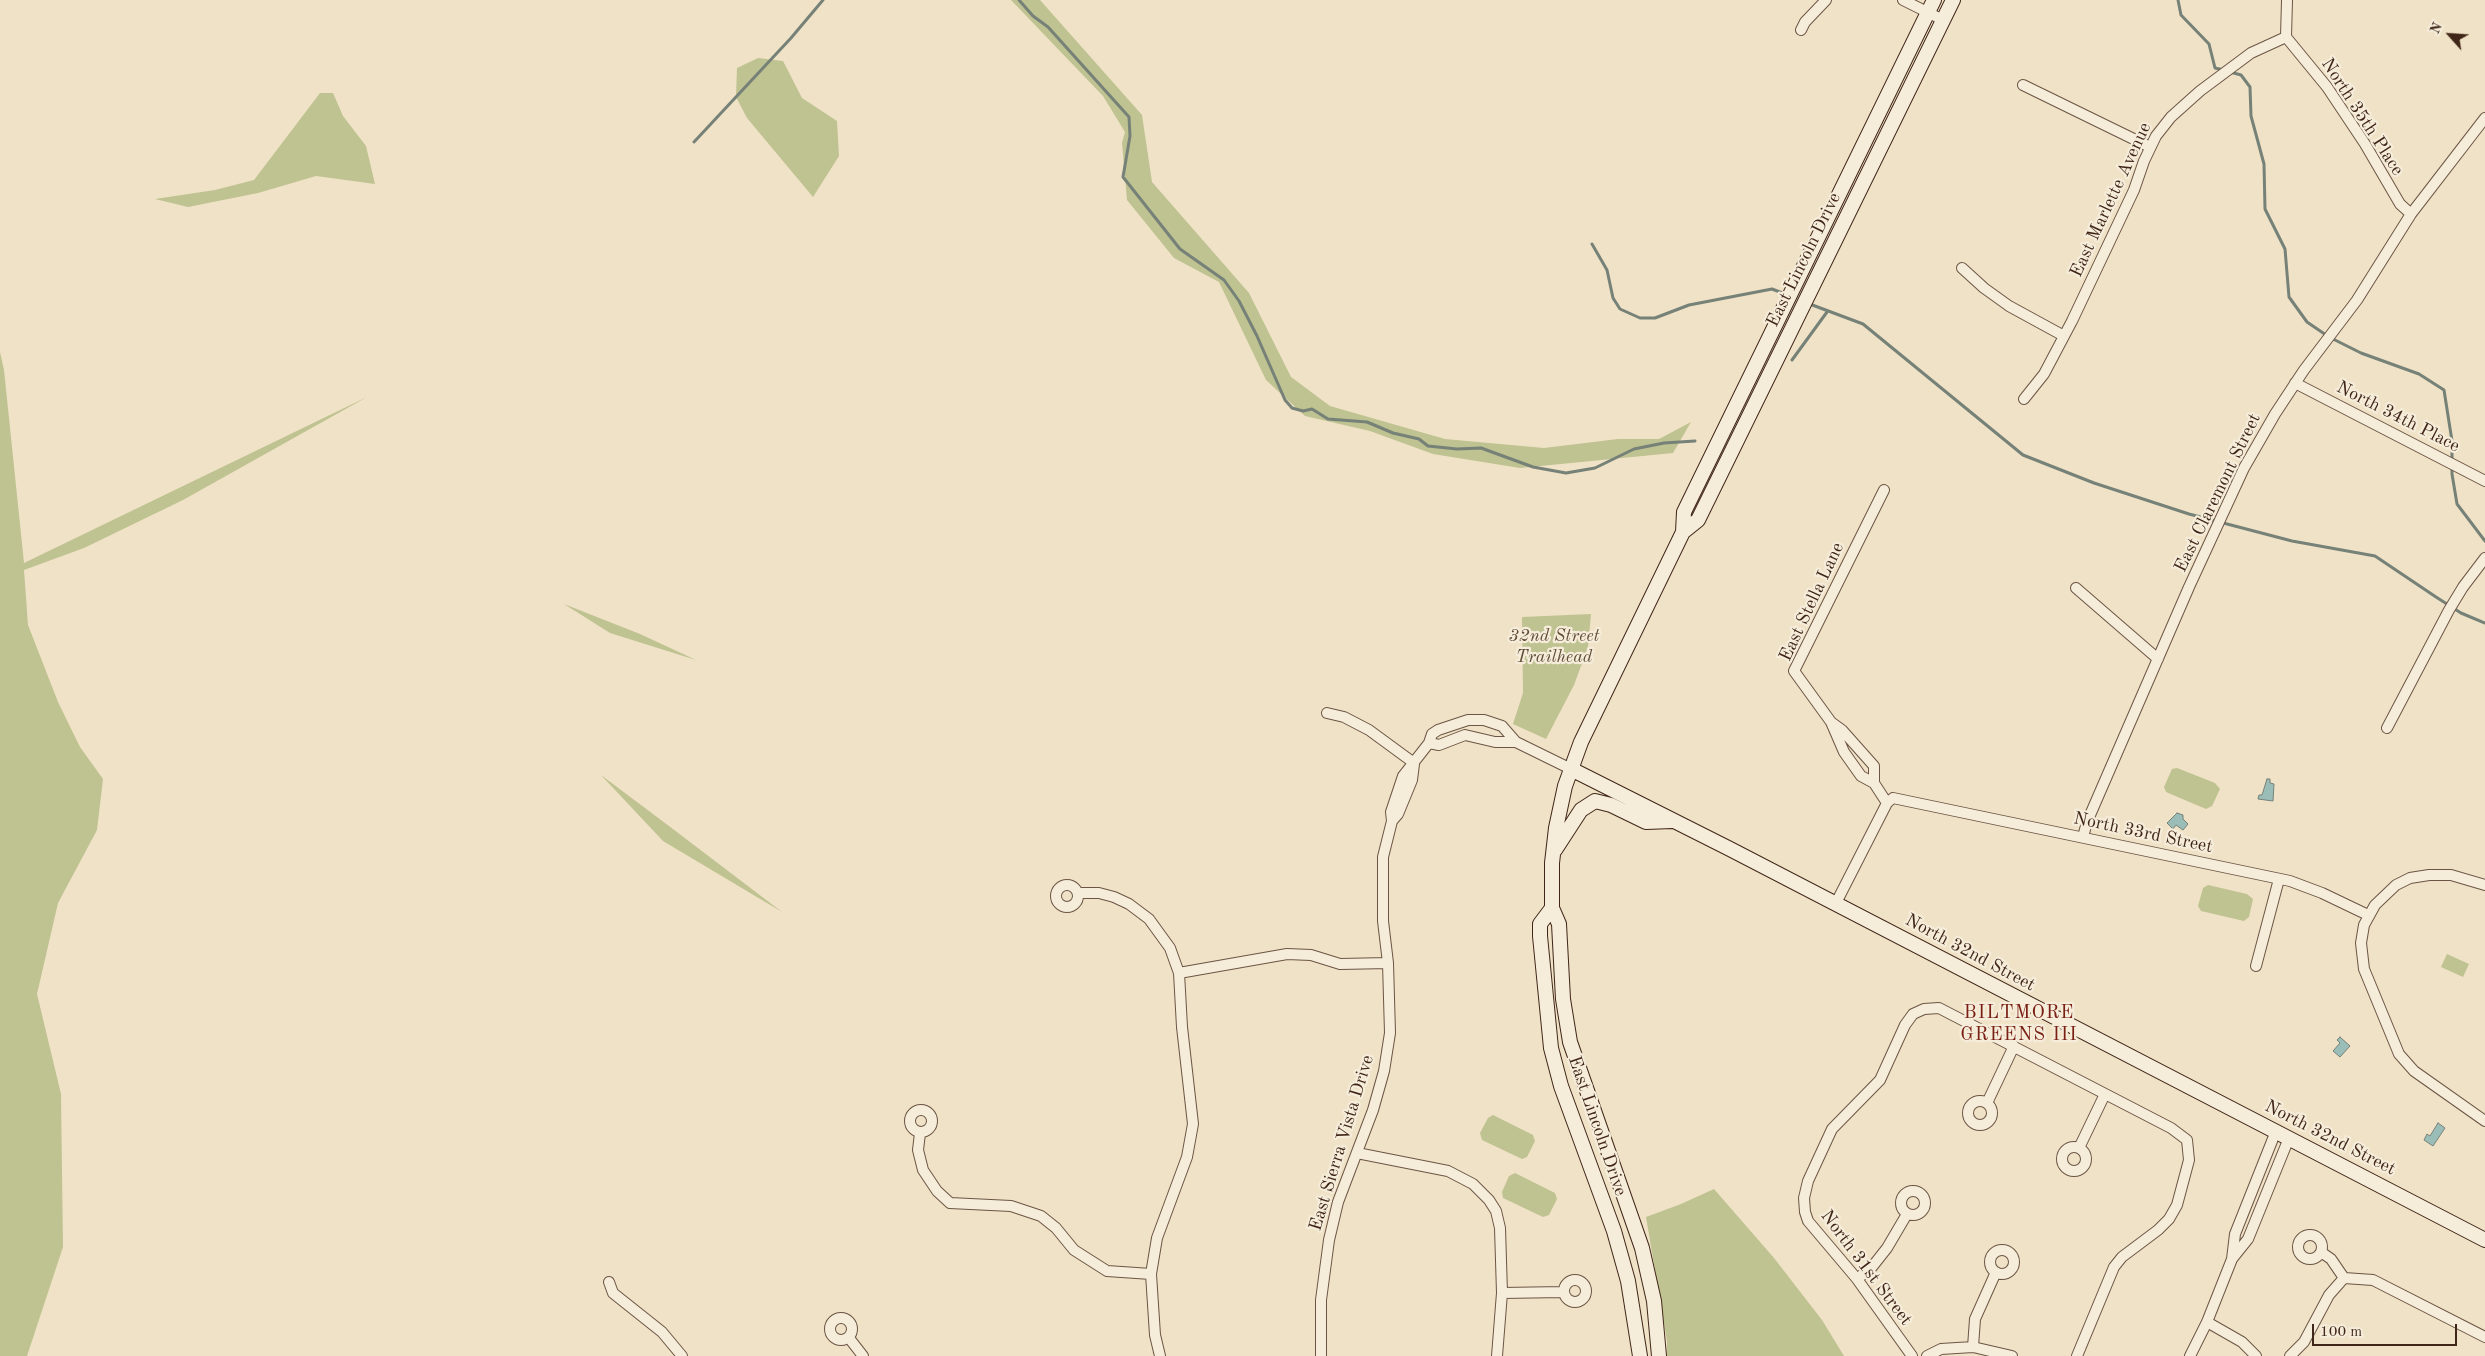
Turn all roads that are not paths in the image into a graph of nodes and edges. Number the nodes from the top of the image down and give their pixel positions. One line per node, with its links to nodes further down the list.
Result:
1 (1826, 0): 7 (street)
2 (1903, 0): 5 (street)
3 (1953, 0): 6 (main road, East Lincoln Drive)
4 (2287, 0): 8 (street)
5 (1931, 6): 6 (street); 14 (main road, East Lincoln Drive)
6 (1943, 20): 15 (main road, East Lincoln Drive)
7 (1801, 30)
8 (2286, 37): 11 (street, East Marlette Avenue); 12 (street, North 35th Place)
9 (2023, 85): 11 (street)
10 (2485, 118): 12 (street, East Claremont Street)
11 (2150, 147): 16 (street, East Marlette Avenue)
12 (2411, 214): 17 (street, East Claremont Street)
13 (1962, 268): 16 (street)
14 (1782, 314): 15 (main road); 21 (main road, East Lincoln Drive)
15 (1796, 321): 21 (main road, East Lincoln Drive)
16 (2064, 336): 18 (street, East Marlette Avenue)
17 (2295, 383): 19 (street, North 34th Place); 24 (street, East Claremont Street)
18 (2024, 400)
19 (2485, 481)
20 (1884, 490): 26 (street, East Stella Lane)
21 (1683, 532): 33 (main road, East Lincoln Drive)
22 (2485, 558): 28 (street)
23 (2076, 588): 24 (street)
24 (2158, 659): 37 (street, East Claremont Street)
25 (1327, 713): 32 (street)
26 (1832, 722): 34 (street, East Stella Lane); 34 (street, East Stella Lane)
27 (1453, 724): 29 (street); 30 (street, East Sierra Vista Drive); 31 (street, East Sierra Vista Drive)
28 (2387, 728)
29 (1457, 737): 30 (street, East Sierra Vista Drive); 31 (street, East Sierra Vista Drive)
30 (1516, 742): 33 (street, East Sierra Vista Drive)
31 (1429, 743): 32 (street, East Sierra Vista Drive)
32 (1414, 764): 45 (street, East Sierra Vista Drive)
33 (1571, 769): 36 (main road, North 32nd Street); 38 (main road, East Lincoln Drive)
34 (1874, 783): 35 (street, East Stella Lane)
35 (1886, 803): 37 (street, North 33rd Street); 42 (street)
36 (1675, 821): 38 (main road); 42 (main road, North 32nd Street)
37 (2083, 837): 39 (street, North 33rd Street)
38 (1554, 852): 43 (main road, East Lincoln Drive)
39 (2279, 879): 44 (street, North 33rd Street); 46 (street)
40 (2485, 884): 44 (street)
41 (1079, 893): 47 (street)
42 (1836, 904): 52 (main road, North 32nd Street)
43 (1552, 908): 77 (main road, East Lincoln Drive); 78 (main road, East Lincoln Drive)
44 (2368, 915): 51 (street)
45 (1388, 963): 47 (street); 56 (street, East Sierra Vista Drive)
46 (2256, 966)
47 (1179, 973): 62 (street)
48 (2014, 1046): 49 (street, North 31st Street); 50 (street); 64 (street, North 31st Street)
49 (2105, 1094): 55 (street); 82 (street, North 31st Street)
50 (1988, 1103)
51 (2485, 1121)
52 (2276, 1131): 54 (main road, North 32nd Street); 60 (street)
53 (920, 1133): 62 (street)
54 (2289, 1138): 58 (main road, North 32nd Street); 60 (street)
55 (2079, 1148)
56 (1357, 1153): 67 (street); 75 (street, East Sierra Vista Drive)
57 (1907, 1214): 64 (street)
58 (2485, 1240)
59 (2321, 1252): 63 (street)
60 (2232, 1259): 68 (street)
61 (1996, 1272): 71 (street)
62 (1151, 1274): 74 (street)
63 (2344, 1278): 69 (street); 85 (street)
64 (1857, 1279): 79 (street, North 31st Street)
65 (609, 1282): 72 (street)
66 (1563, 1292): 67 (street)
67 (1502, 1293): 76 (street)
68 (2207, 1322): 83 (street); 84 (street)
69 (2485, 1337)
70 (849, 1338): 73 (street)
71 (1972, 1347): 80 (street); 81 (street)
72 (682, 1356)
73 (863, 1356)
74 (1160, 1356)
75 (1321, 1356)
76 (1497, 1356)
77 (1640, 1356)
78 (1659, 1356)
79 (1912, 1356)
80 (1927, 1356)
81 (2012, 1356)
82 (2076, 1356)
83 (2190, 1356)
84 (2256, 1356)
85 (2290, 1356)

